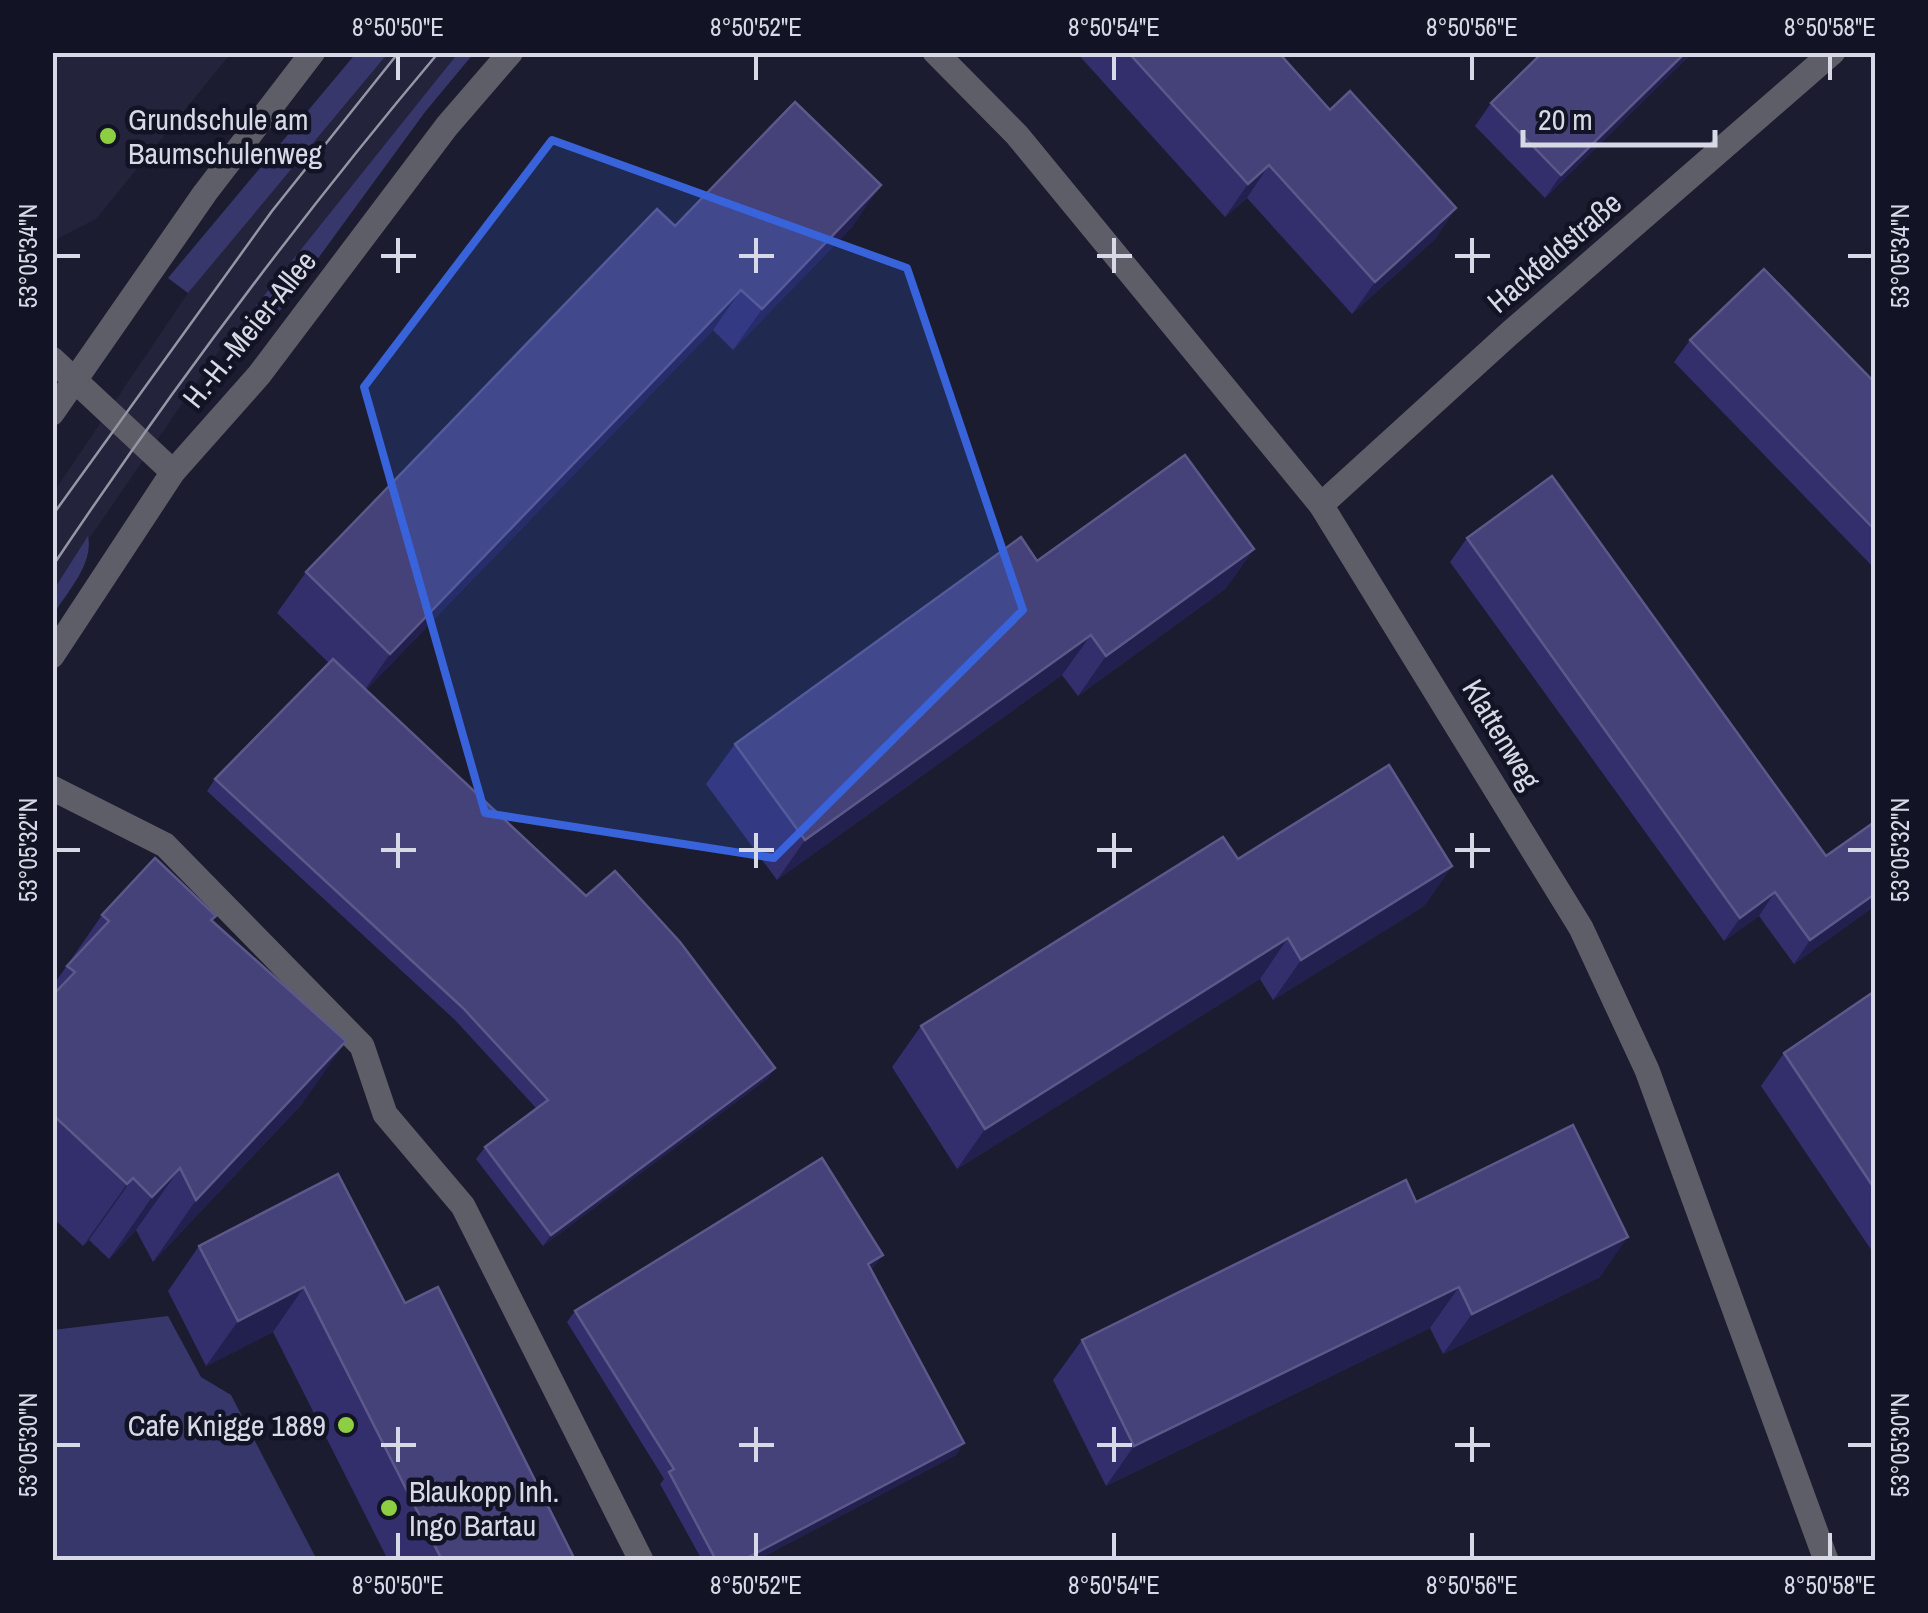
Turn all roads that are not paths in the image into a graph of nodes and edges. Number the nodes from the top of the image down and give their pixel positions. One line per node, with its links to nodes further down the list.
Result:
1 (313, 52): 6 (street)
2 (512, 52): 8 (street, H.-H.-Meier-Allee)
3 (935, 52): 9 (street, Klattenweg)
4 (1833, 52): 9 (street, Hackfeldstraße)
5 (52, 358): 6 (street)
6 (74, 378): 7 (street); 8 (street)
7 (52, 414)
8 (173, 472): 10 (street, H.-H.-Meier-Allee)
9 (1321, 505): 13 (street, Klattenweg)
10 (52, 656)
11 (52, 788): 12 (street)
12 (641, 1560)
13 (1826, 1560)

